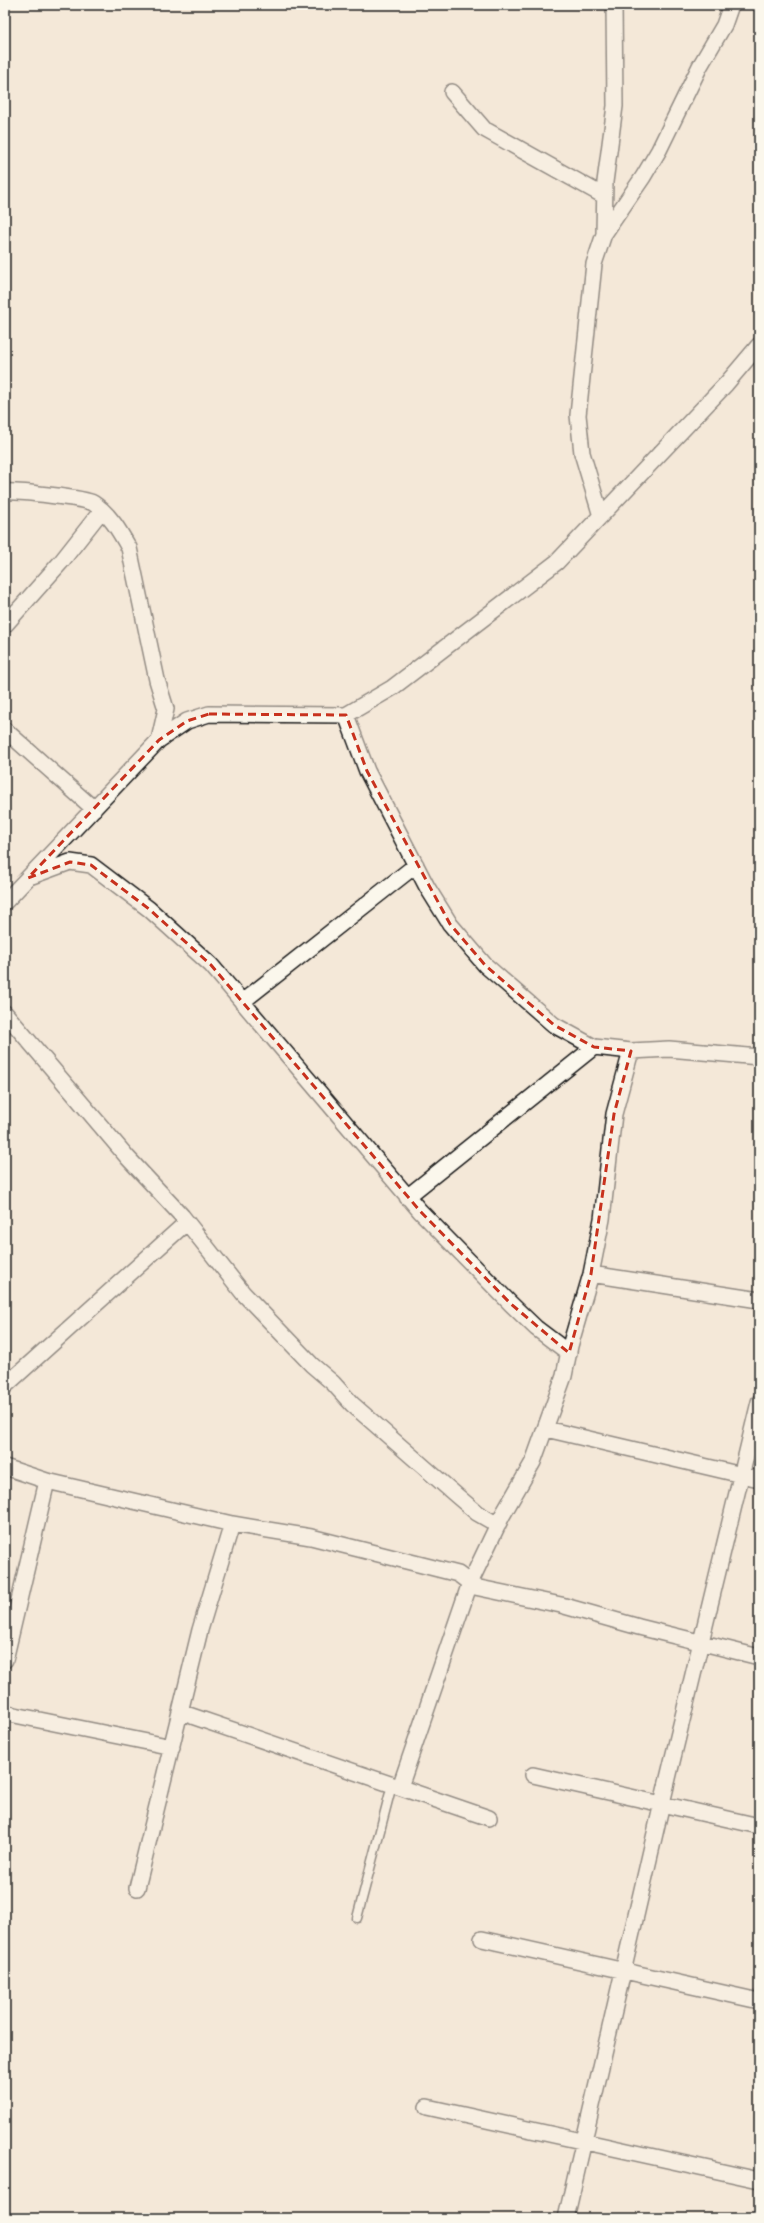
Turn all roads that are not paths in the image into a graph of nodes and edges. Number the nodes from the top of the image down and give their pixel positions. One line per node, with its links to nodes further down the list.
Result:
1 (614, 5): 4 (street)
2 (731, 5): 5 (street)
3 (452, 92): 4 (street)
4 (604, 196): 5 (street)
5 (604, 234): 9 (street)
6 (759, 345): 9 (street)
7 (5, 492): 8 (street)
8 (102, 510): 10 (street); 13 (street)
9 (600, 516): 11 (street)
10 (5, 625)
11 (346, 714): 13 (street); 15 (street)
12 (5, 730): 14 (street)
13 (159, 740): 14 (street)
14 (94, 809): 16 (street)
15 (416, 865): 18 (street); 20 (street)
16 (28, 878): 17 (street); 18 (street)
17 (5, 902)
18 (242, 1002): 23 (street)
19 (5, 1013): 24 (street)
20 (594, 1047): 21 (street); 23 (street)
21 (631, 1051): 22 (street); 25 (street)
22 (759, 1057)
23 (407, 1197): 27 (street)
24 (187, 1222): 28 (street); 36 (street)
25 (591, 1274): 26 (street); 27 (street)
26 (759, 1300)
27 (569, 1353): 30 (street)
28 (5, 1386)
29 (759, 1402): 32 (street)
30 (546, 1429): 32 (street); 36 (street)
31 (5, 1467): 34 (street)
32 (742, 1475): 33 (street); 38 (street)
33 (759, 1479)
34 (47, 1481): 35 (street); 40 (street)
35 (232, 1524): 37 (street); 41 (street)
36 (498, 1525): 37 (street)
37 (470, 1583): 38 (street); 45 (street)
38 (702, 1642): 39 (street); 46 (street)
39 (759, 1657)
40 (5, 1660)
41 (180, 1712): 43 (street); 45 (street)
42 (5, 1713): 43 (street)
43 (172, 1747): 49 (street)
44 (533, 1775): 46 (street)
45 (396, 1786): 47 (street); 50 (lane)
46 (662, 1803): 48 (street); 52 (street)
47 (489, 1818)
48 (759, 1826)
49 (137, 1888)
50 (356, 1918)
51 (482, 1939): 52 (street)
52 (624, 1971): 53 (street); 55 (street)
53 (759, 2002)
54 (426, 2107): 55 (street)
55 (584, 2141): 56 (street); 57 (street)
56 (759, 2180)
57 (566, 2218)

